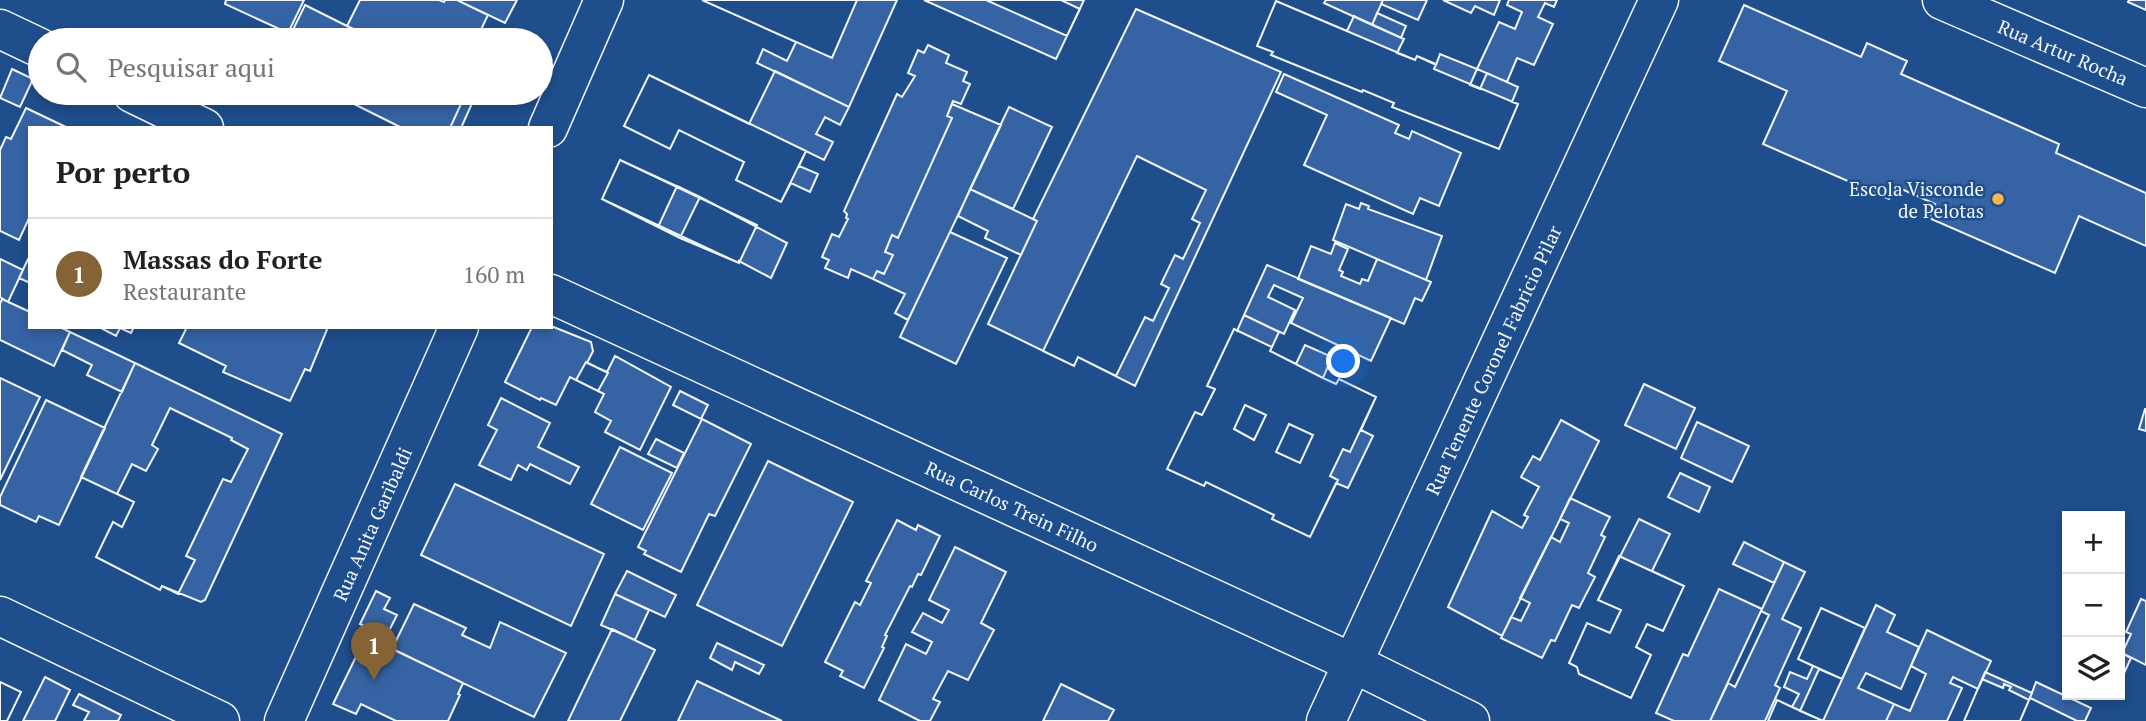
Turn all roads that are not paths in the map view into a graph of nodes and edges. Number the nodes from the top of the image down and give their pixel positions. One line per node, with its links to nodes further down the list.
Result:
1 (604, 0): 9 (street)
2 (1659, 0): 13 (street, Rua Tenente Coronel Fabricio Pilar)
3 (1942, 0): 6 (street, Rua Artur Rocha)
4 (0, 29): 5 (street)
5 (28, 42)
6 (2146, 88)
7 (157, 105): 8 (street)
8 (200, 126)
9 (549, 126)
10 (553, 295): 13 (street, Rua Carlos Trein Filho)
11 (458, 329): 15 (street, Rua Anita Garibaldi)
12 (0, 616): 14 (street)
13 (1353, 663): 16 (street, Rua Tenente Coronel Fabricio Pilar); 17 (street, Rua Carlos Trein Filho)
14 (220, 721)
15 (284, 721)
16 (1326, 721)
17 (1470, 721)

